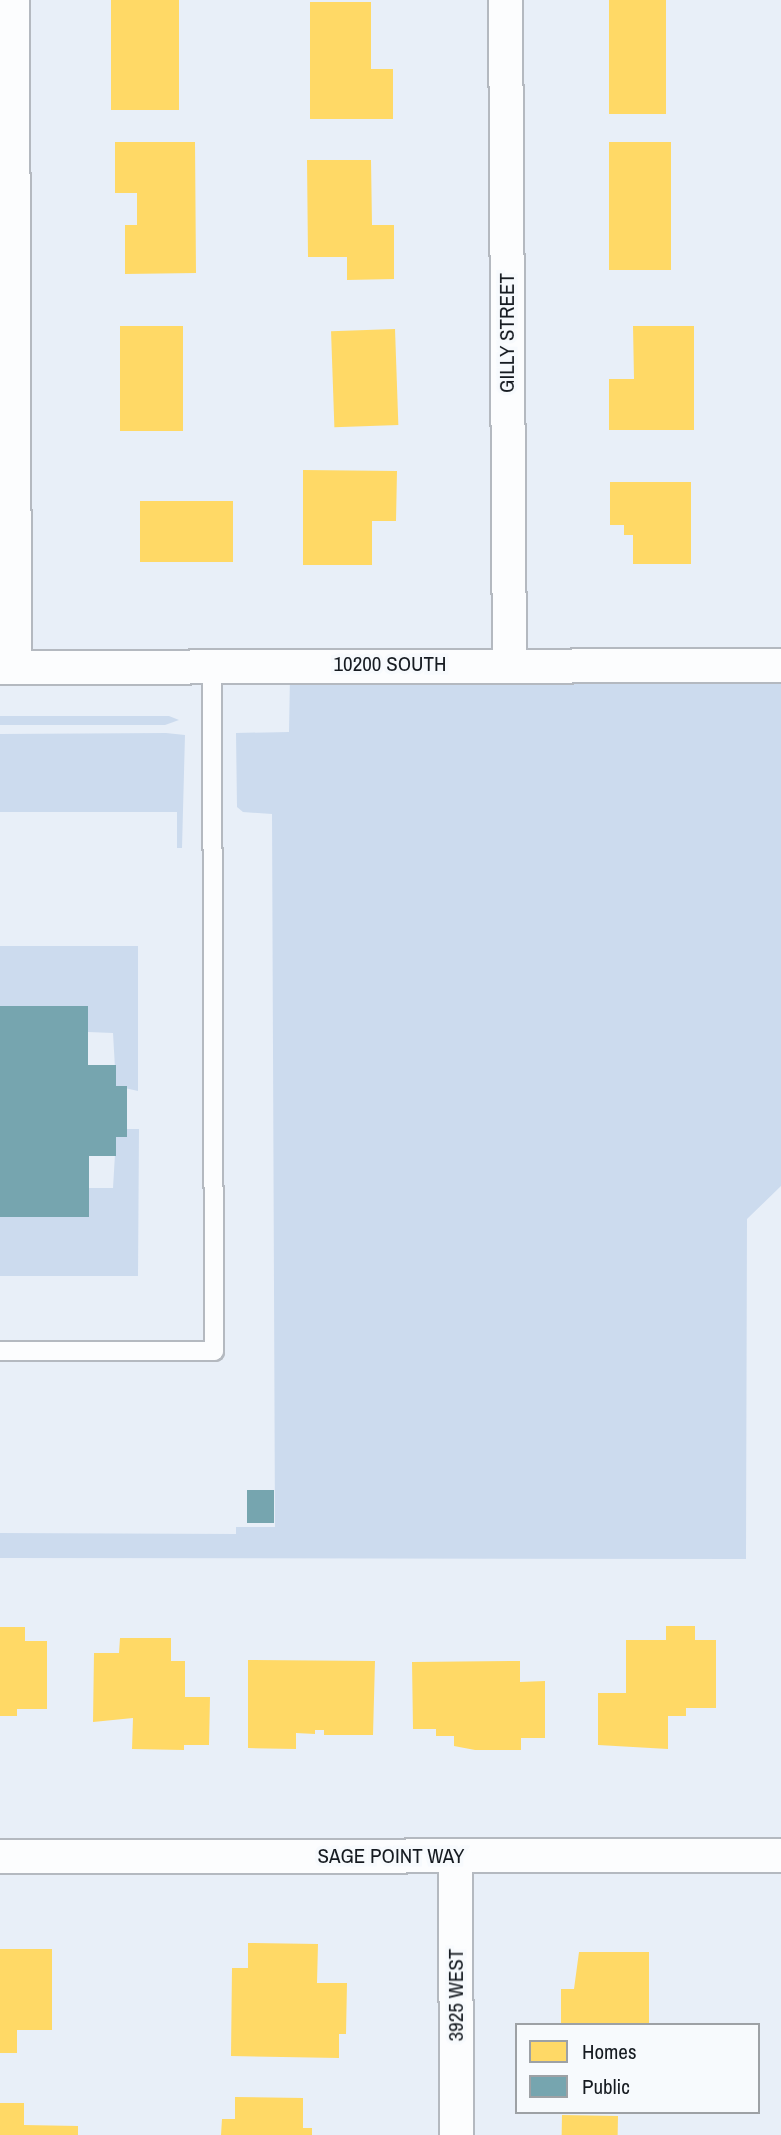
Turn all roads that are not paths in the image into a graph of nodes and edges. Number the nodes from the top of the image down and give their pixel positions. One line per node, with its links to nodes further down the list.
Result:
1 (12, 0): 6 (street)
2 (505, 0): 4 (street, GILLY STREET)
3 (212, 664): 4 (street, 10200 SOUTH); 6 (street, 10200 SOUTH); 7 (lane)
4 (509, 665): 5 (street, 10200 SOUTH)
5 (781, 665)
6 (7, 666)
7 (0, 1351)
8 (781, 1855): 10 (street, SAGE POINT WAY)
9 (0, 1856): 10 (street, SAGE POINT WAY)
10 (455, 1856): 11 (street, 3925 WEST)
11 (456, 2135)

